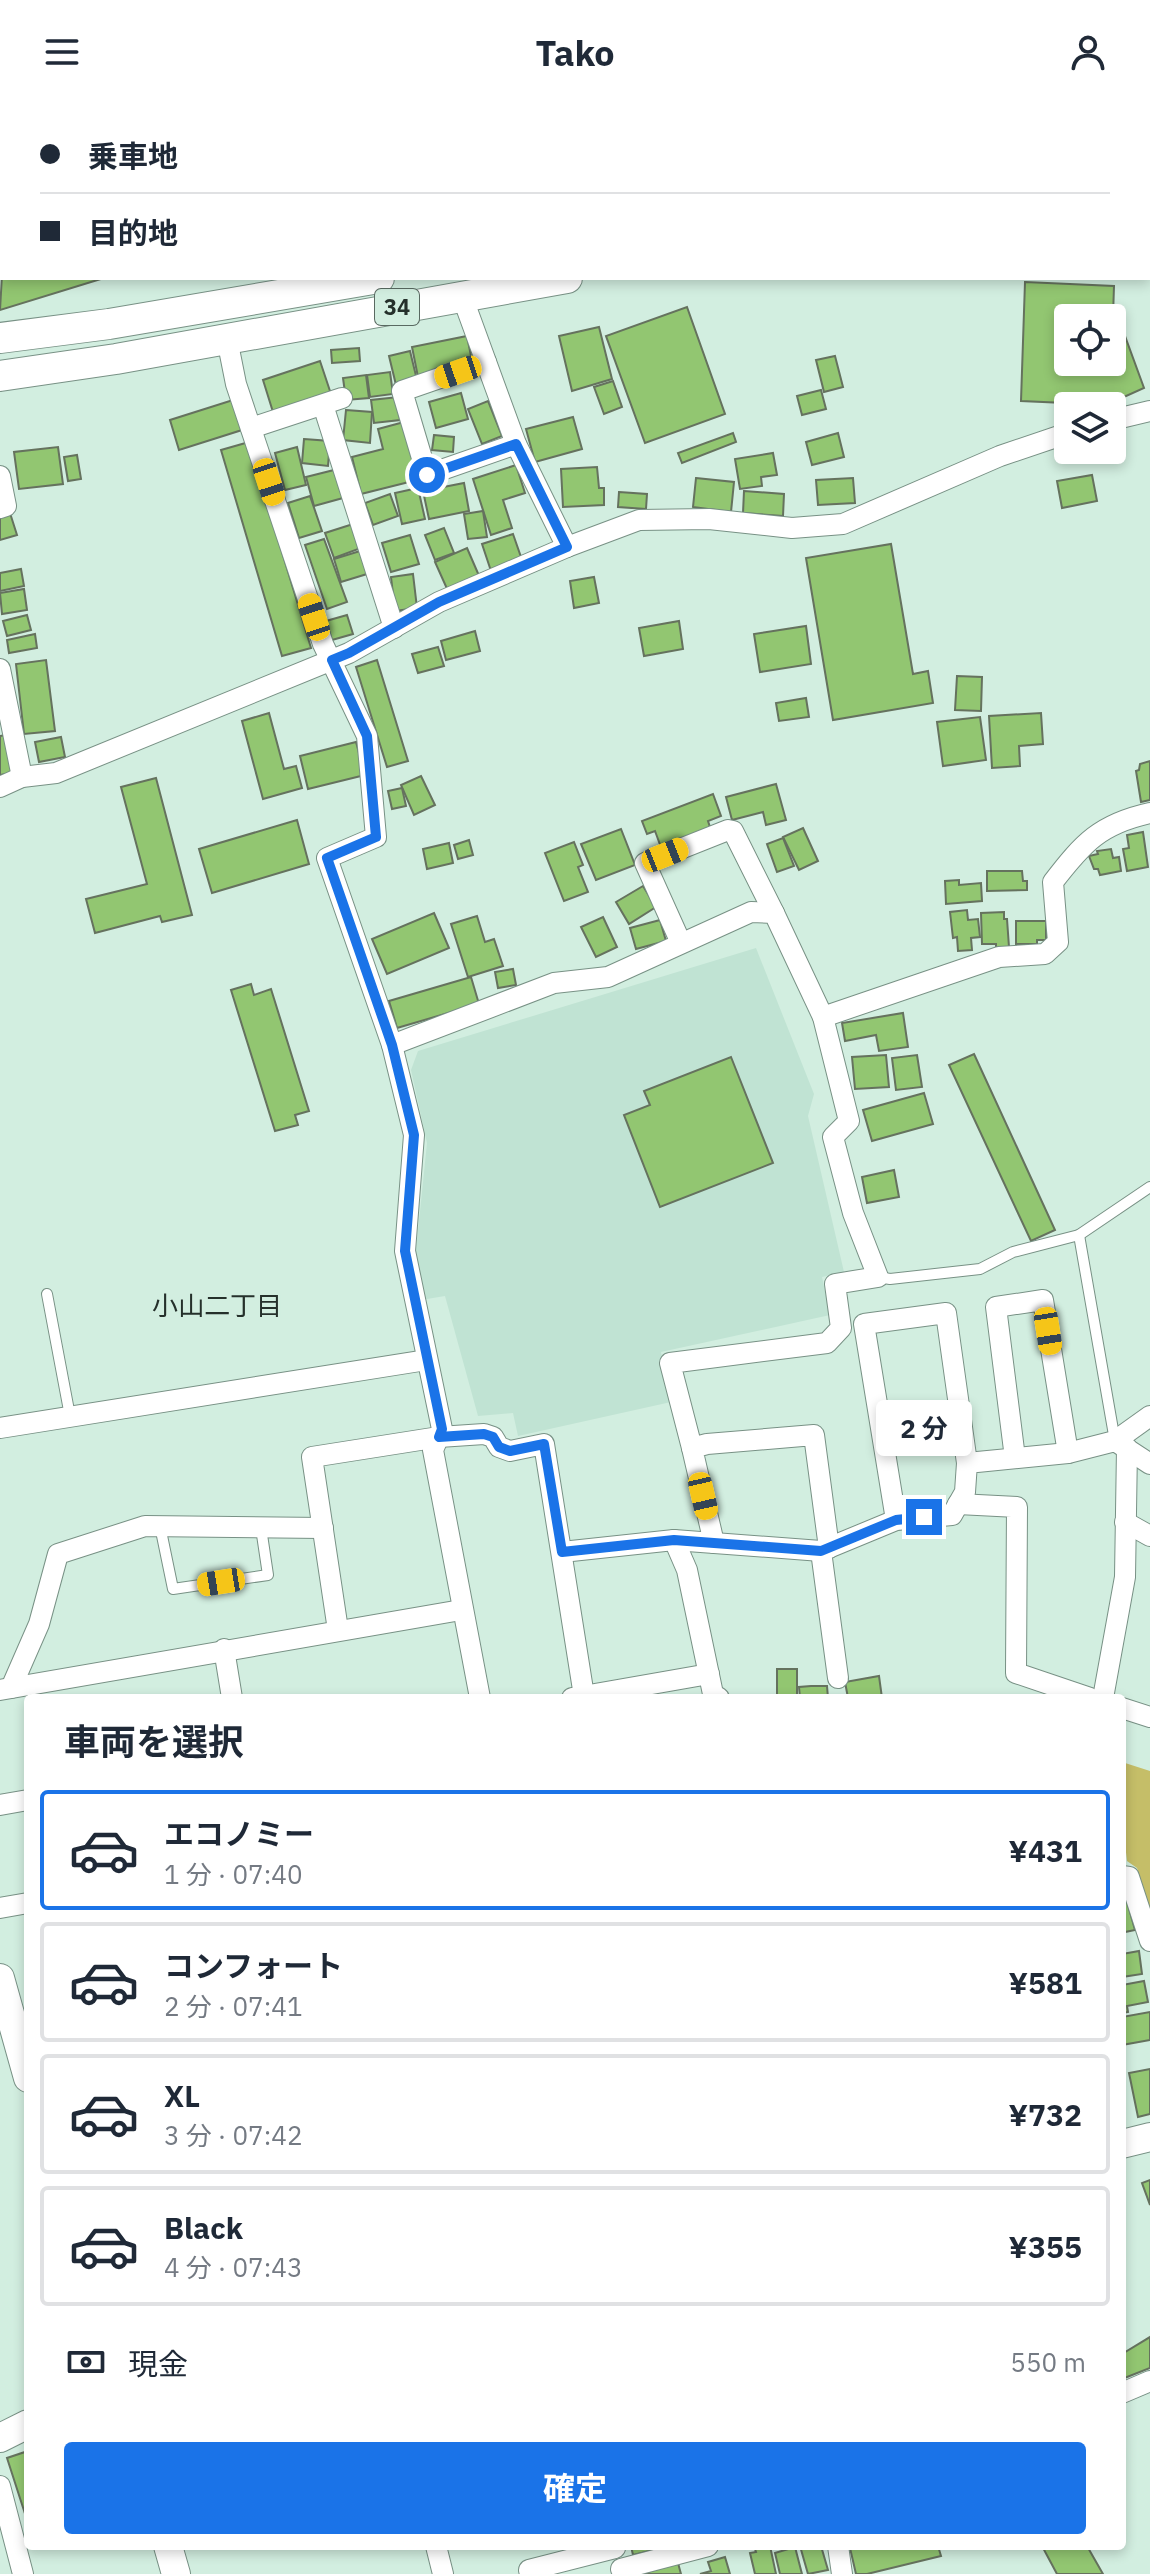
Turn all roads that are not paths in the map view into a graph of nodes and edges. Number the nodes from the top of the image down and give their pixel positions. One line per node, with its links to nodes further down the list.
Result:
1 (356, 280): 3 (main road, 34)
2 (555, 280): 4 (main road, 34)
3 (232, 291): 5 (main road, 34); 6 (main road)
4 (462, 296): 6 (main road, 34); 7 (street)
5 (0, 338)
6 (227, 339): 8 (main road, 34); 11 (street)
7 (486, 362): 13 (street); 13 (street)
8 (0, 376)
9 (1150, 411): 10 (street)
10 (1126, 417)
11 (251, 428): 17 (street); 18 (street)
12 (1054, 438): 16 (street)
13 (516, 444): 16 (street)
14 (0, 476): 15 (street)
15 (0, 508)
16 (567, 547): 17 (street)
17 (394, 628): 18 (street)
18 (332, 660): 20 (street); 26 (street)
19 (0, 669): 20 (street)
20 (22, 777): 21 (street)
21 (0, 787)
22 (1150, 813): 25 (street)
23 (774, 913): 24 (street); 24 (street); 25 (street)
24 (681, 943): 26 (street)
25 (823, 1017): 29 (street)
26 (392, 1045): 33 (street)
27 (1150, 1187): 28 (lane)
28 (1079, 1235): 29 (lane); 38 (lane)
29 (878, 1277): 32 (street)
30 (47, 1294): 34 (lane)
31 (864, 1324): 32 (street); 42 (street); 45 (street)
32 (832, 1338): 39 (street)
33 (426, 1360): 34 (street); 37 (street)
34 (70, 1416): 36 (street)
35 (1150, 1416): 38 (street)
36 (0, 1428)
37 (439, 1437): 49 (street); 54 (street); 55 (street)
38 (1121, 1445): 40 (street); 43 (street); 46 (street)
39 (692, 1448): 52 (street); 53 (street)
40 (1068, 1453): 41 (street); 41 (street)
41 (1015, 1458): 42 (street)
42 (967, 1463): 44 (street)
43 (1150, 1464)
44 (958, 1504): 45 (street); 65 (street)
45 (896, 1520): 53 (street)
46 (1125, 1522): 50 (street); 66 (street)
47 (160, 1526): 48 (street); 48 (lane); 59 (street)
48 (261, 1528): 49 (street)
49 (323, 1528): 56 (street)
50 (1150, 1536)
51 (674, 1540): 52 (street); 54 (street); 60 (street)
52 (714, 1543): 53 (street)
53 (825, 1550): 58 (street)
54 (562, 1552): 63 (street)
55 (461, 1610): 56 (street); 62 (street)
56 (338, 1630): 57 (street)
57 (224, 1649): 59 (street); 61 (street)
58 (838, 1678)
59 (5, 1689)
60 (713, 1691): 64 (street)
61 (231, 1694)
62 (479, 1694)
63 (578, 1694)
64 (646, 1694)
65 (1078, 1694)
66 (1104, 1694)
67 (1126, 1709): 68 (street)
68 (1150, 1717)
69 (24, 1801): 70 (street)
70 (0, 1805)
71 (1126, 1877): 74 (street)
72 (24, 1904): 73 (street)
73 (0, 1908)
74 (1150, 1941)
75 (0, 1978): 76 (street)
76 (19, 2056)
77 (1150, 2137): 78 (street)
78 (1126, 2143)
79 (1150, 2381): 80 (street)
80 (1126, 2391)
81 (24, 2426): 82 (street)
82 (0, 2438)
83 (0, 2486): 92 (street)
84 (169, 2550): 93 (street)
85 (437, 2550): 94 (street)
86 (590, 2550): 90 (street)
87 (616, 2550): 91 (street)
88 (695, 2550): 91 (street)
89 (839, 2550): 96 (street)
90 (566, 2553): 95 (street)
91 (621, 2572)
92 (23, 2574)
93 (176, 2574)
94 (443, 2574)
95 (530, 2574)
96 (842, 2574)

